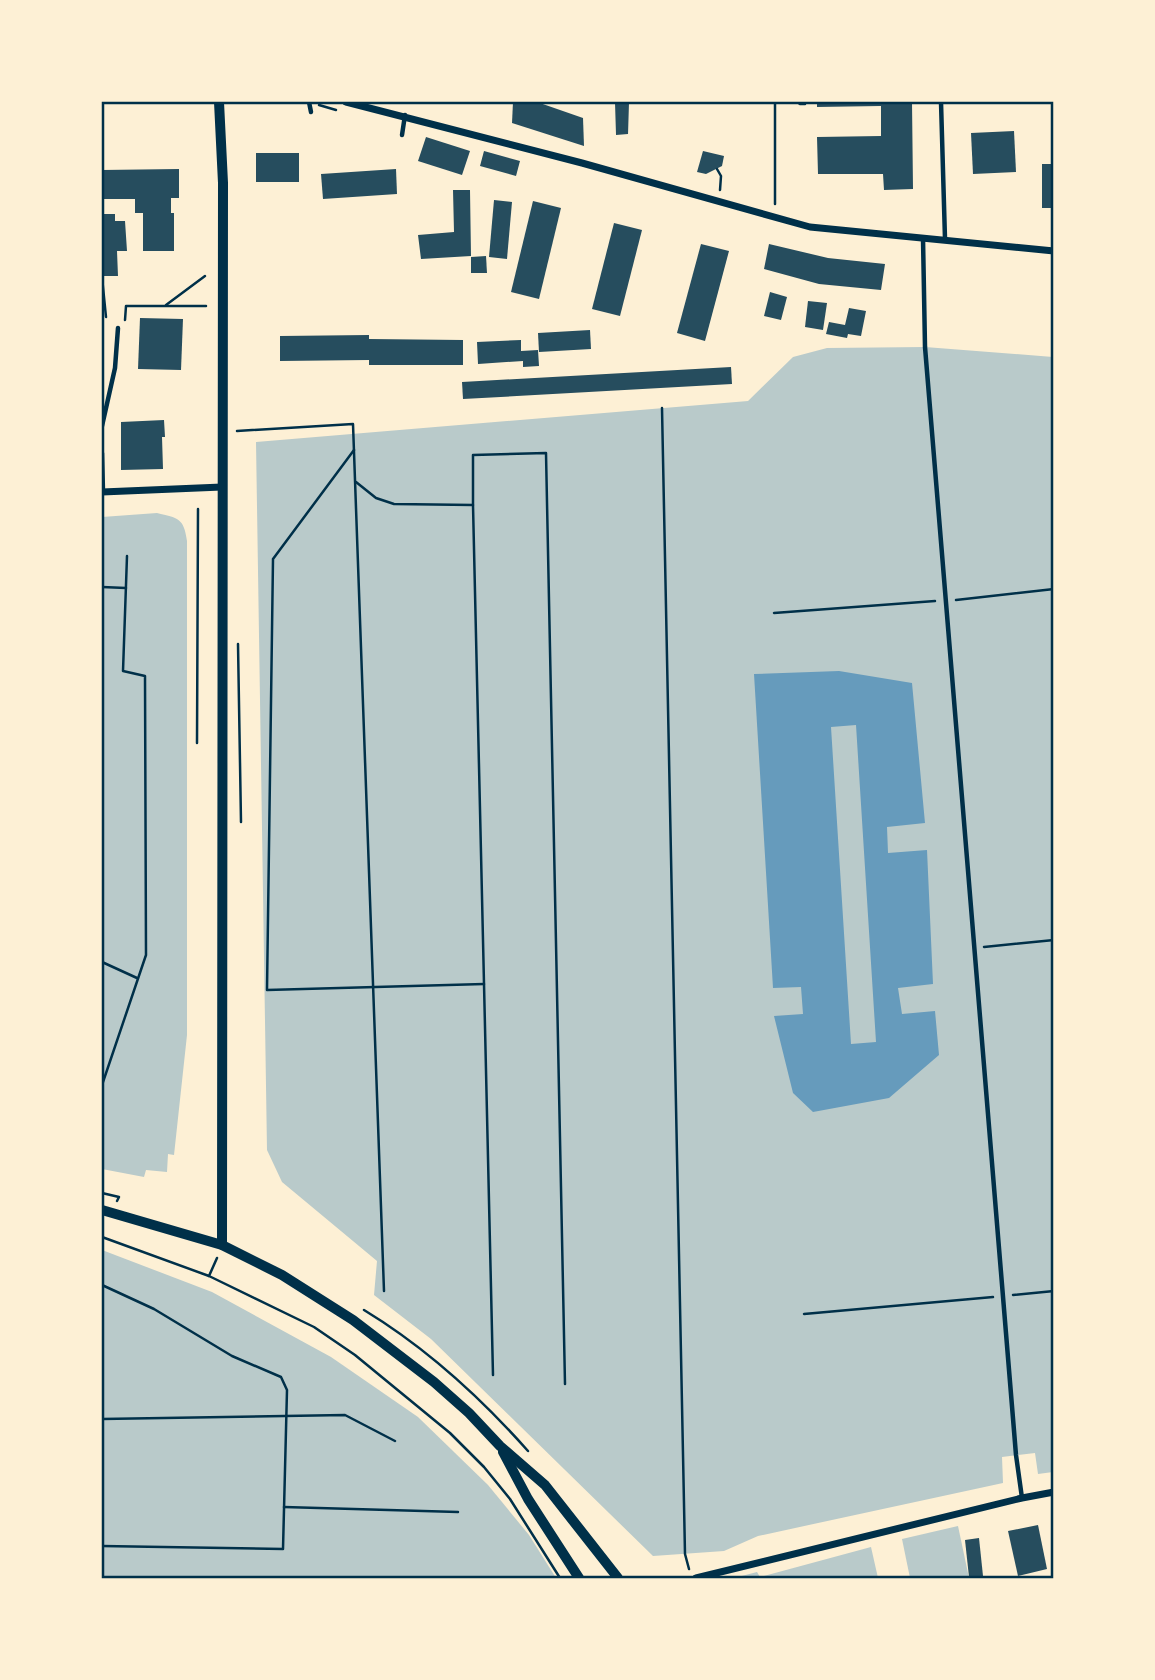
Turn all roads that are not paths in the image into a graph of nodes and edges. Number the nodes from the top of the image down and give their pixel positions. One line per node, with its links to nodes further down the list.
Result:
1 (219, 102): 14 (street)
2 (309, 102): 5 (lane)
3 (346, 102): 6 (street)
4 (941, 102): 9 (lane)
5 (311, 112)
6 (404, 115): 7 (lane); 8 (street)
7 (402, 135)
8 (923, 238): 9 (street); 20 (lane)
9 (945, 240): 10 (street)
10 (1054, 251)
11 (121, 328): 12 (lane)
12 (102, 425)
13 (102, 453): 15 (lane)
14 (222, 488): 15 (street); 17 (street)
15 (102, 492)
16 (102, 1210): 17 (street)
17 (222, 1245): 18 (street)
18 (500, 1446): 21 (street); 22 (street)
19 (1054, 1492): 20 (street)
20 (1022, 1498): 23 (street)
21 (579, 1578)
22 (620, 1578)
23 (696, 1578)

